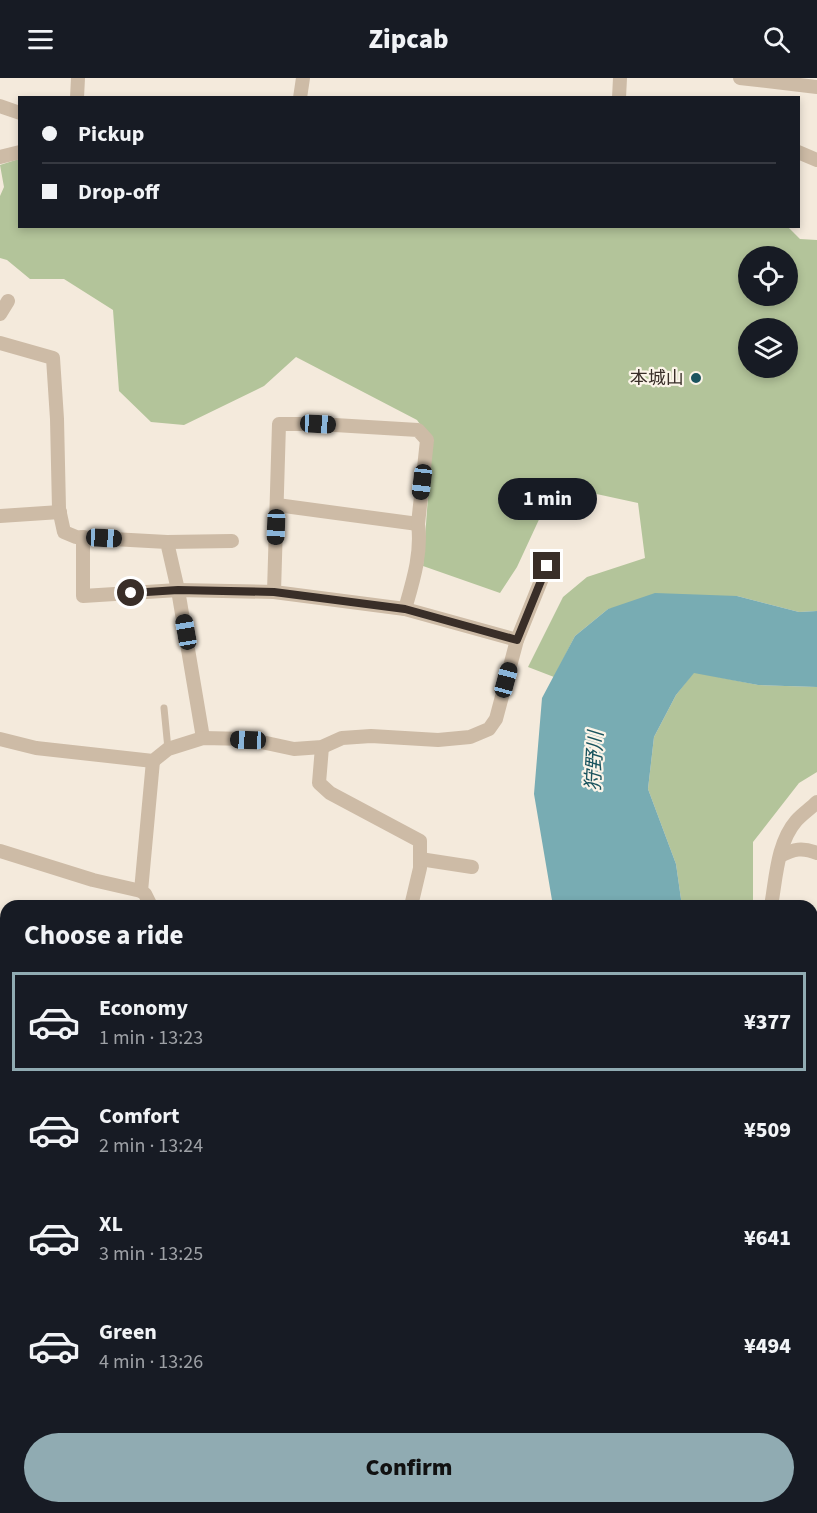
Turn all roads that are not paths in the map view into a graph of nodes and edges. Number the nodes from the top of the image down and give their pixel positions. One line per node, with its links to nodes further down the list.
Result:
1 (78, 78): 6 (street)
2 (303, 78): 7 (street)
3 (620, 78): 8 (street)
4 (740, 78): 5 (street)
5 (817, 87)
6 (77, 96)
7 (300, 96)
8 (619, 96)
9 (0, 106): 10 (street)
10 (18, 112)
11 (18, 153): 13 (street)
12 (800, 153): 14 (street)
13 (0, 158)
14 (817, 160)
15 (8, 301): 16 (street)
16 (0, 314)
17 (0, 343): 19 (street)
18 (277, 505): 21 (street); 21 (street); 27 (street)
19 (60, 512): 20 (street); 22 (street)
20 (0, 516)
21 (418, 524): 28 (street)
22 (83, 537): 24 (street); 26 (street)
23 (232, 541): 24 (street)
24 (167, 542): 26 (street)
25 (547, 566): 29 (street)
26 (178, 590): 27 (street); 31 (street)
27 (274, 592): 28 (street)
28 (405, 609): 29 (street)
29 (517, 640): 33 (street)
30 (164, 708): 34 (lane)
31 (203, 738): 33 (street); 34 (street)
32 (0, 739): 35 (street)
33 (322, 747): 40 (street)
34 (168, 749): 35 (street)
35 (153, 761): 42 (street)
36 (817, 802): 39 (street)
37 (0, 851): 42 (street)
38 (817, 853): 39 (street)
39 (780, 856): 45 (street)
40 (420, 859): 41 (street); 44 (street)
41 (472, 867)
42 (141, 891): 43 (street)
43 (148, 900)
44 (412, 900)
45 (772, 900)

